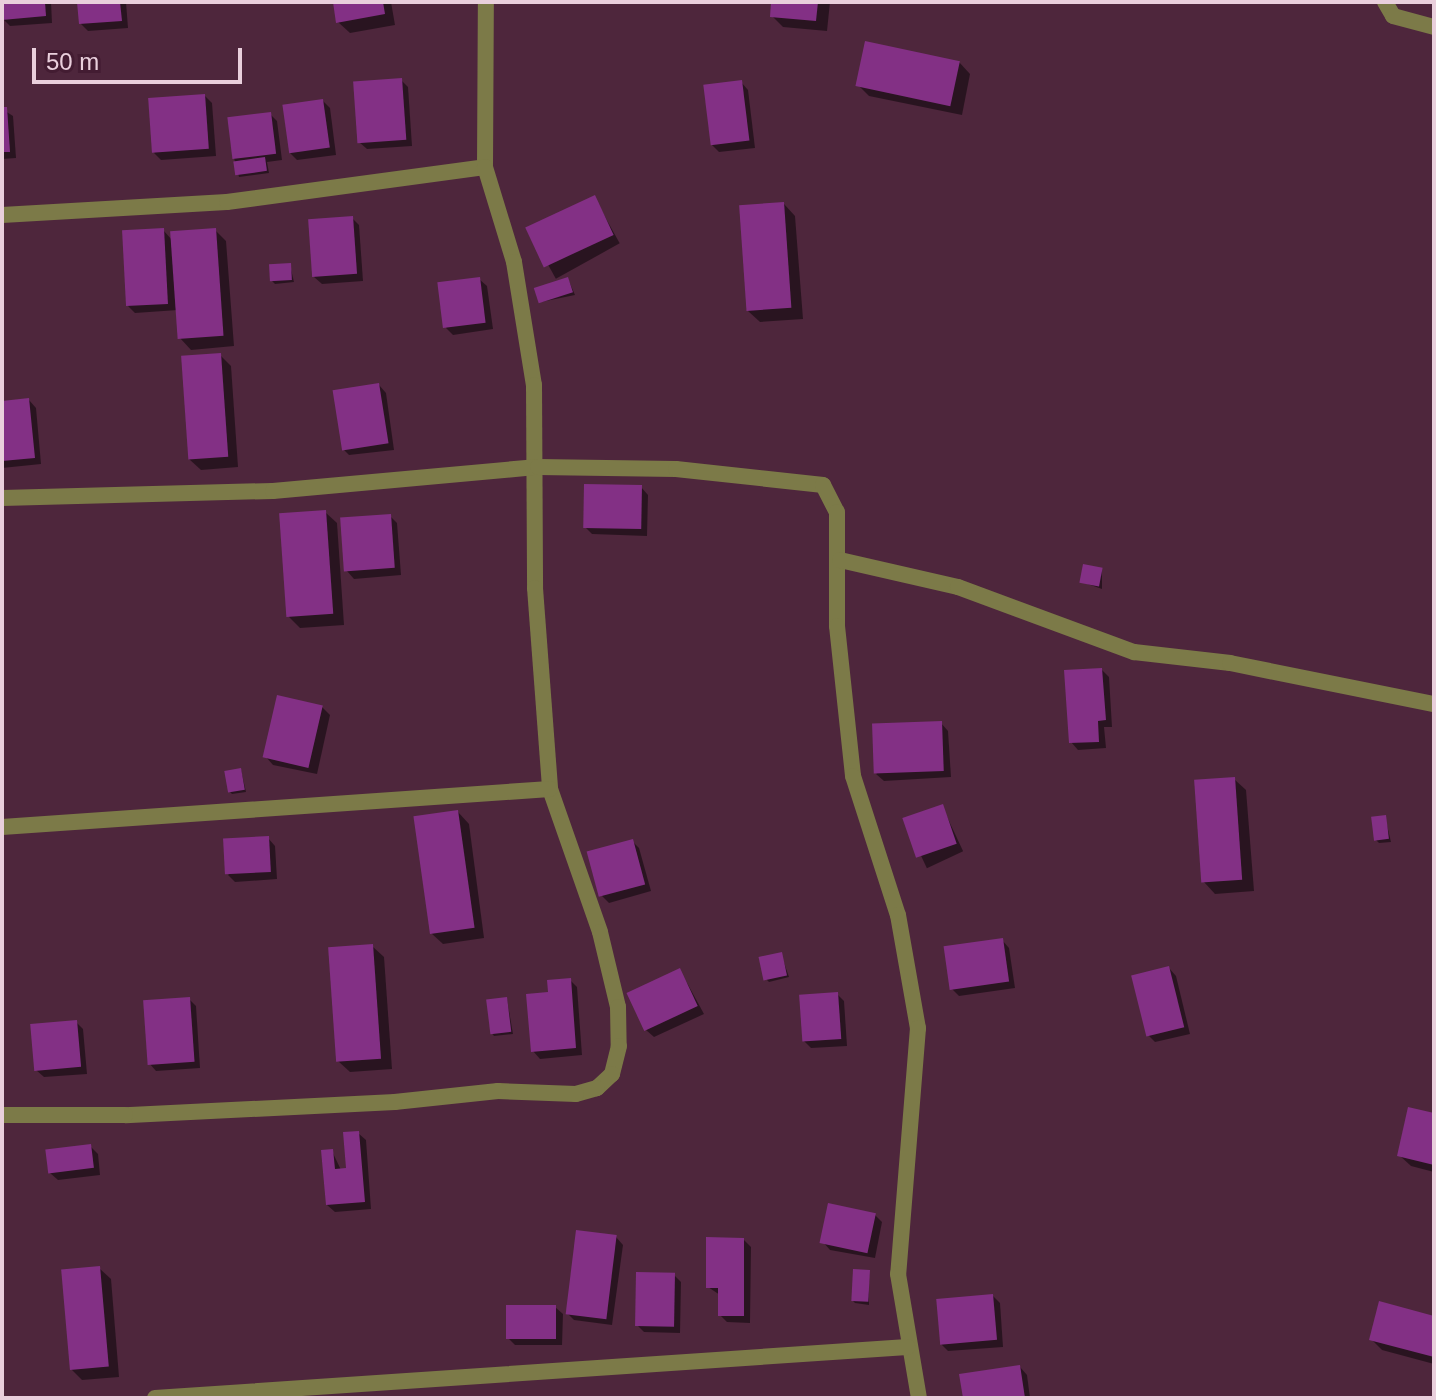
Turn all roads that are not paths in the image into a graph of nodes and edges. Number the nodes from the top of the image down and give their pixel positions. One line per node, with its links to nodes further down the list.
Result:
1 (486, 2): 4 (street)
2 (1385, 2): 3 (street)
3 (1434, 27)
4 (485, 167): 5 (street); 6 (street)
5 (2, 215)
6 (538, 467): 7 (street); 8 (street); 10 (street)
7 (2, 498)
8 (840, 560): 9 (street); 13 (street)
9 (1434, 704)
10 (550, 789): 11 (street); 12 (street)
11 (2, 827)
12 (2, 1115)
13 (907, 1347): 14 (street); 15 (street)
14 (155, 1398)
15 (919, 1398)

